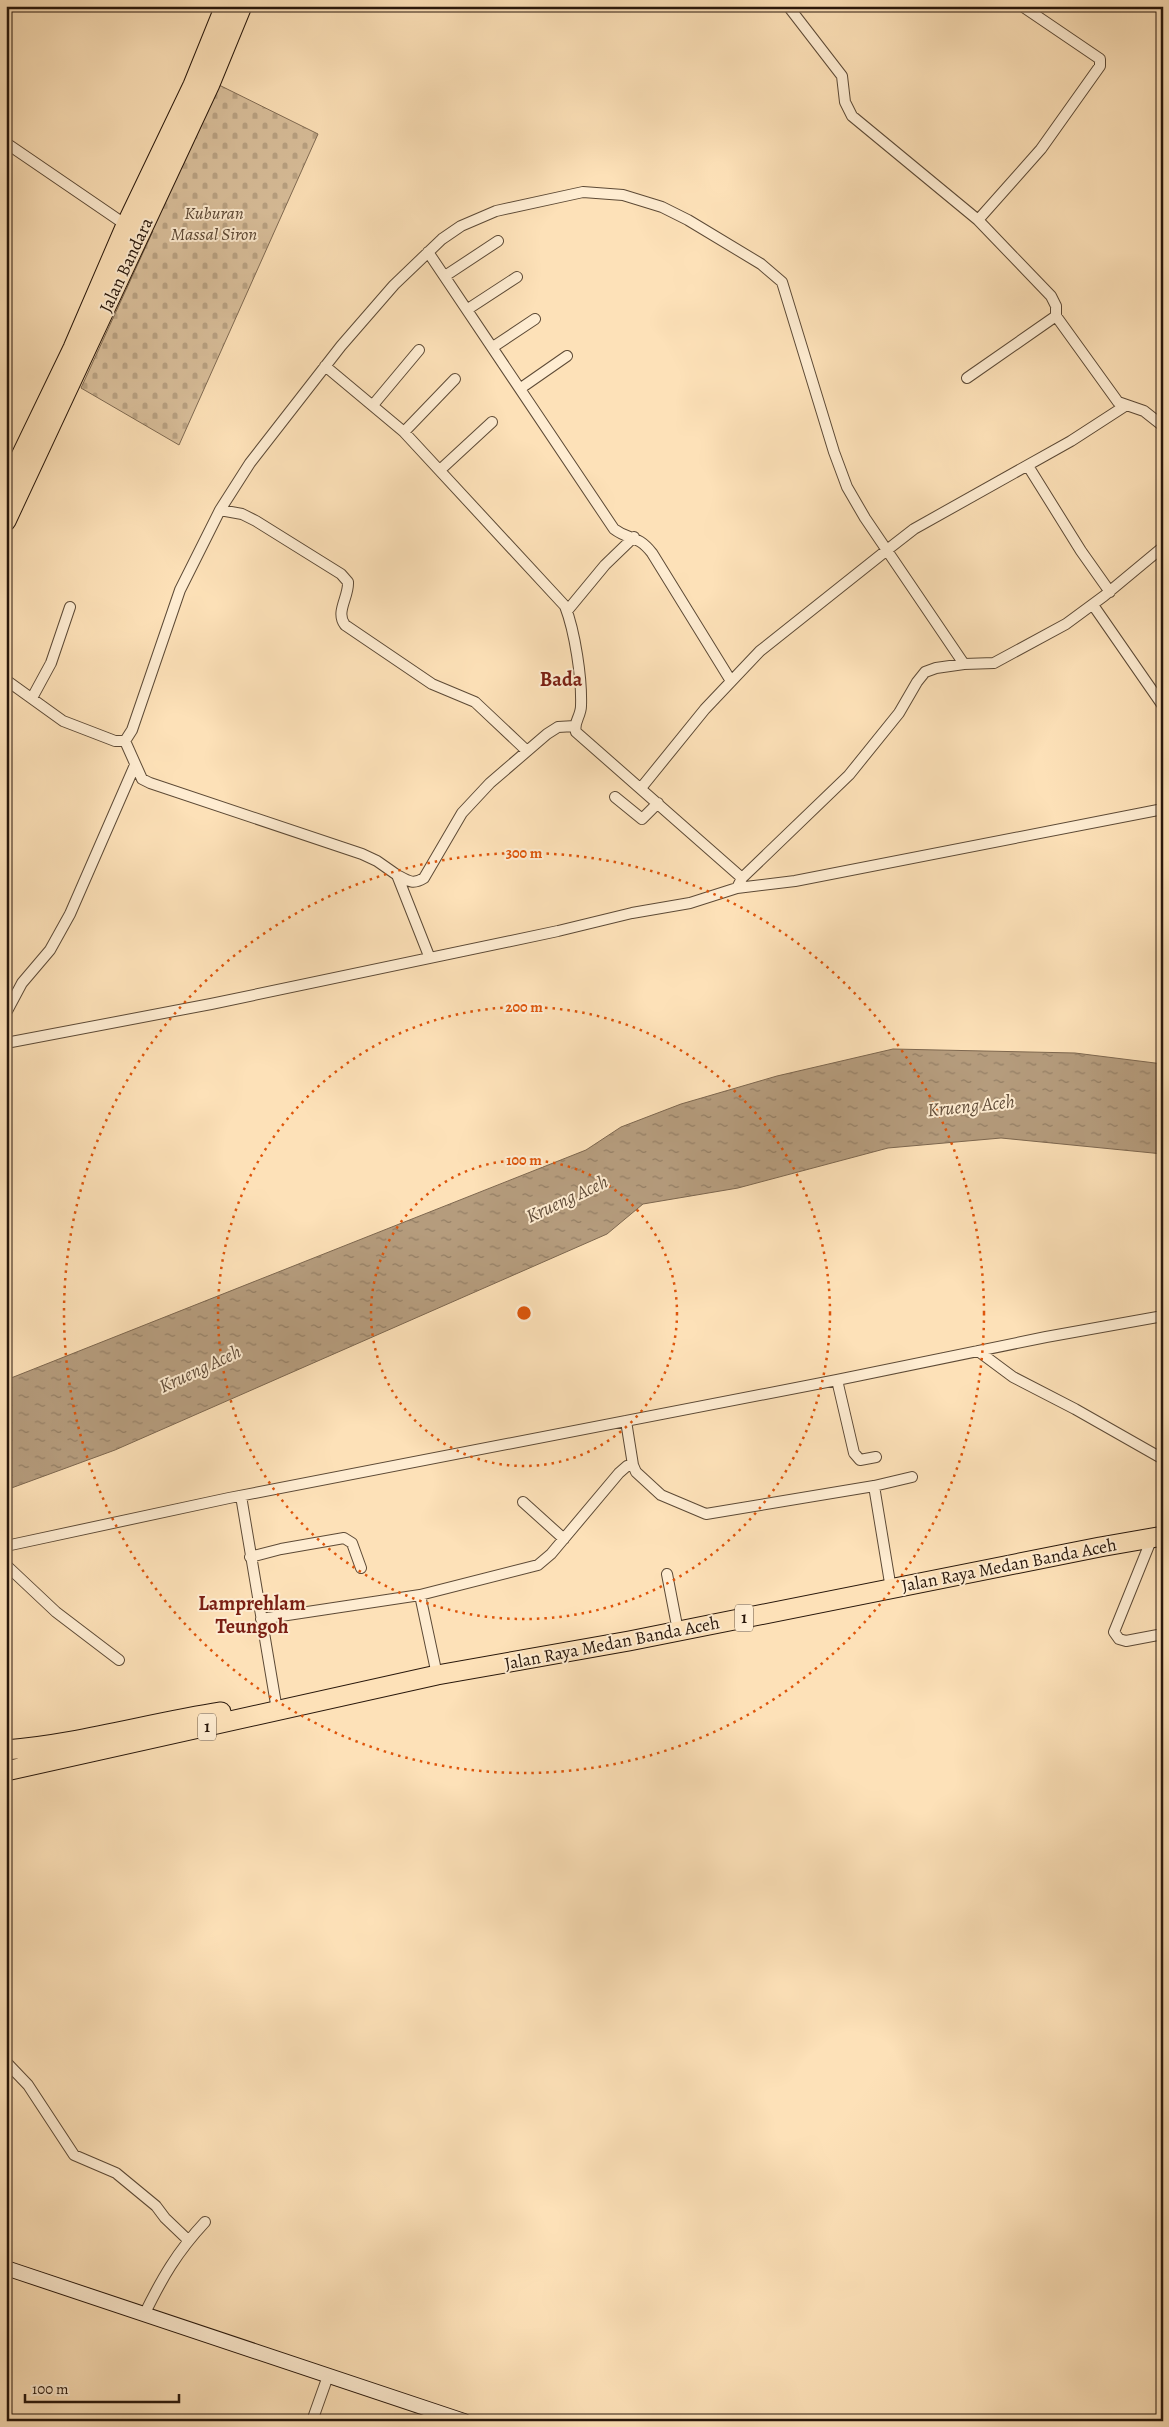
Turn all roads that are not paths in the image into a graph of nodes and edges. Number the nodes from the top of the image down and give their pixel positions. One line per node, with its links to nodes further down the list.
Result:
1 (225, 6): 7 (highway, Jalan Bandara)
2 (242, 6): 31 (highway, Jalan Bandara)
3 (788, 6): 6 (street)
4 (1022, 6): 6 (street)
5 (6, 143): 7 (street)
6 (978, 220): 13 (street)
7 (126, 225): 29 (highway, Jalan Bandara)
8 (498, 241): 10 (street)
9 (428, 252): 10 (street); 18 (street); 34 (street)
10 (445, 276): 12 (street)
11 (517, 277): 12 (street)
12 (468, 309): 15 (street)
13 (1056, 316): 19 (street); 23 (street)
14 (536, 319): 15 (street)
15 (493, 347): 21 (street)
16 (419, 350): 22 (street)
17 (567, 356): 21 (street)
18 (325, 366): 22 (street); 30 (street)
19 (967, 378)
20 (455, 379): 26 (street)
21 (520, 388): 32 (street)
22 (373, 404): 26 (street)
23 (1125, 406): 25 (street); 27 (street)
24 (492, 422): 28 (street)
25 (1163, 426)
26 (404, 432): 28 (street)
27 (1028, 466): 34 (street); 35 (street)
28 (440, 470): 38 (street)
29 (6, 487)
30 (220, 510): 45 (street); 46 (street)
31 (6, 521)
32 (634, 537): 38 (street); 41 (street)
33 (1163, 547): 35 (street)
34 (887, 550): 39 (street); 41 (street)
35 (1110, 592): 36 (street)
36 (1092, 605): 39 (street); 43 (street)
37 (70, 607): 42 (street)
38 (567, 611): 44 (street)
39 (964, 664): 53 (street)
40 (6, 680): 42 (street)
41 (730, 681): 48 (street)
42 (32, 698): 45 (street)
43 (1163, 706)
44 (575, 726): 46 (street); 48 (street)
45 (125, 741): 47 (street)
46 (527, 750): 52 (street)
47 (135, 766): 52 (street); 56 (street)
48 (641, 788): 50 (street)
49 (615, 798): 50 (street)
50 (658, 802): 53 (street)
51 (1163, 809): 54 (street)
52 (397, 875): 55 (street)
53 (742, 878): 54 (street)
54 (737, 888): 55 (street)
55 (429, 956): 57 (street)
56 (6, 1013)
57 (6, 1043)
58 (1163, 1316): 59 (street)
59 (978, 1351): 60 (street); 63 (street)
60 (837, 1380): 61 (street); 62 (street)
61 (626, 1421): 64 (street); 67 (street)
62 (876, 1457)
63 (1163, 1459)
64 (633, 1465): 66 (street); 70 (street)
65 (912, 1477): 66 (street)
66 (874, 1486): 76 (street)
67 (241, 1496): 71 (street); 72 (street)
68 (523, 1502): 70 (street)
69 (1157, 1537): 76 (highway, Jalan Raya Medan Banda Aceh / 1); 80 (street)
70 (564, 1539): 77 (street)
71 (6, 1546)
72 (250, 1557): 74 (street); 78 (street)
73 (6, 1565): 81 (street)
74 (361, 1568)
75 (667, 1574): 79 (street)
76 (890, 1589): 79 (highway, Jalan Raya Medan Banda Aceh / 1)
77 (420, 1595): 78 (street); 82 (street)
78 (261, 1619): 84 (street)
79 (678, 1631): 82 (highway, Jalan Raya Medan Banda Aceh / 1)
80 (1163, 1634)
81 (119, 1660)
82 (438, 1675): 83 (highway, Jalan Raya Medan Banda Aceh / 1)
83 (326, 1699): 84 (highway, Jalan Raya Medan Banda Aceh / 1); 88 (highway, Jalan Raya Medan Banda Aceh / 1)
84 (276, 1704): 86 (highway, Jalan Raya Medan Banda Aceh / 1)
85 (6, 1743): 86 (highway)
86 (37, 1747): 87 (highway, Jalan Raya Medan Banda Aceh / 1)
87 (6, 1750)
88 (6, 1771)
89 (6, 2062): 91 (street)
90 (205, 2222): 91 (street)
91 (188, 2240): 93 (street)
92 (6, 2268): 93 (street)
93 (144, 2315): 94 (street)
94 (328, 2376): 95 (street); 96 (street)
95 (436, 2416): 97 (street)
96 (312, 2421)
97 (464, 2421)

